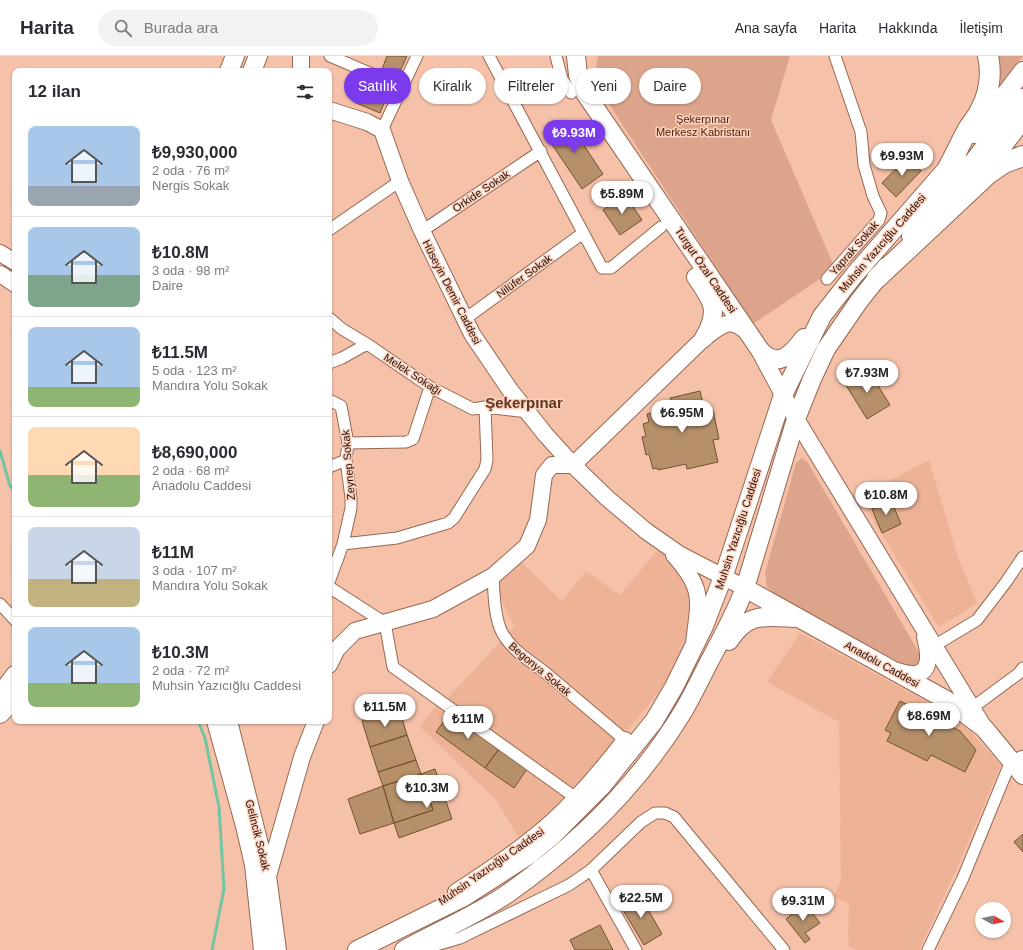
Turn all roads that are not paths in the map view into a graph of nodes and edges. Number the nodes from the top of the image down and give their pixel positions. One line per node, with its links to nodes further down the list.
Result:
1 (235, 56): 12 (main road)
2 (258, 56): 13 (main road)
3 (301, 56): 14 (street)
4 (330, 56): 15 (street)
5 (417, 56): 16 (street)
6 (489, 56): 24 (street)
7 (556, 56): 18 (street)
8 (565, 56): 18 (main road, Turgut Özal Caddesi)
9 (576, 56): 43 (main road, Turgut Özal Caddesi)
10 (836, 56): 37 (street, Yaprak Sokak)
11 (988, 56): 26 (highway)
12 (230, 68)
13 (253, 68)
14 (301, 68)
15 (358, 68)
16 (411, 68)
17 (1023, 71): 26 (main road, Muhsin Yazıcığlu Caddesi)
18 (571, 93): 29 (main road, Turgut Özal Caddesi)
19 (1023, 98): 36 (main road, Muhsin Yazıcığlu Caddesi)
20 (394, 104): 23 (street)
21 (332, 111): 23 (street)
22 (1023, 118): 28 (highway)
23 (382, 130): 27 (street, Hüseyin Demir Caddesi)
24 (541, 152): 31 (street, Orkide Sokak); 32 (street)
25 (1023, 156): 28 (highway)
26 (948, 168): 39 (main road, Muhsin Yazıcığlu Caddesi)
27 (400, 181): 30 (street); 31 (street, Hüseyin Demir Caddesi)
28 (960, 199): 36 (highway)
29 (661, 227): 32 (street); 42 (main road, Turgut Özal Caddesi)
30 (332, 228)
31 (422, 231): 40 (street, Hüseyin Demir Caddesi)
32 (583, 233): 40 (street, Nilüfer Sokak)
33 (0, 253): 34 (street)
34 (12, 260)
35 (0, 274): 38 (street)
36 (877, 278): 46 (main road, Muhsin Yazıcığlu Caddesi)
37 (827, 279)
38 (12, 282)
39 (822, 316): 43 (main road, Turgut Özal Caddesi); 48 (main road, Muhsin Yazıcığlu Caddesi)
40 (465, 319): 51 (street, Hüseyin Demir Caddesi)
41 (332, 321): 44 (street, Melek Sokağı)
42 (704, 338): 43 (street); 54 (street)
43 (753, 339): 48 (street)
44 (367, 344): 45 (street); 47 (street, Melek Sokağı)
45 (332, 362)
46 (812, 380): 52 (main road, Muhsin Yazıcığlu Caddesi); 55 (street)
47 (430, 387): 50 (street, Melek Sokağı); 53 (street)
48 (783, 395): 52 (street); 65 (main road, Muhsin Yazıcığlu Caddesi)
49 (332, 402): 53 (street, Zeynep Sokak)
50 (485, 407): 51 (street, Melek Sokağı); 60 (street)
51 (528, 412): 57 (street, Hüseyin Demir Caddesi)
52 (796, 420): 55 (street); 66 (main road, Muhsin Yazıcığlu Caddesi)
53 (348, 443): 56 (street, Zeynep Sokak)
54 (592, 446): 57 (street); 59 (street)
55 (816, 452): 71 (street)
56 (346, 460): 58 (street); 60 (street, Zeynep Sokak)
57 (573, 465): 59 (street, Hüseyin Demir Caddesi); 64 (street)
58 (332, 466)
59 (593, 484): 61 (street, Hüseyin Demir Caddesi)
60 (344, 544): 63 (street, Zeynep Sokak)
61 (665, 545): 65 (street, Hüseyin Demir Caddesi); 74 (street)
62 (1023, 557): 73 (street)
63 (332, 574)
64 (494, 576): 72 (street); 88 (street, Begonya Sokak)
65 (723, 577): 66 (street, Hüseyin Demir Caddesi); 74 (main road, Muhsin Yazıcığlu Caddesi)
66 (745, 588): 70 (main road, Anadolu Caddesi); 82 (main road, Muhsin Yazıcığlu Caddesi)
67 (332, 589): 72 (street)
68 (0, 604): 69 (street)
69 (12, 617)
70 (800, 618): 77 (main road, Anadolu Caddesi); 82 (main road)
71 (919, 621): 73 (street); 77 (street)
72 (385, 623): 75 (street); 91 (street)
73 (934, 646): 81 (street)
74 (693, 651): 95 (main road, Muhsin Yazıcığlu Caddesi)
75 (332, 659)
76 (1023, 668): 81 (street)
77 (893, 670): 87 (main road, Anadolu Caddesi)
78 (12, 679): 79 (main road)
79 (0, 695)
80 (12, 701): 83 (main road)
81 (972, 708): 87 (street)
82 (685, 709): 99 (main road, Muhsin Yazıcığlu Caddesi)
83 (0, 714)
84 (216, 724): 94 (street, Gelincik Sokak)
85 (230, 724): 93 (street, Gelincik Sokak)
86 (315, 724): 93 (street)
87 (984, 728): 89 (main road, Anadolu Caddesi)
88 (625, 740): 91 (street, Muhsin Yazıcığlu Caddesi)
89 (1017, 758): 90 (main road, Anadolu Caddesi); 103 (street)
90 (1023, 775)
91 (576, 798): 95 (street, Muhsin Yazıcığlu Caddesi)
92 (591, 870): 100 (street); 101 (street); 102 (street)
93 (268, 876): 94 (street); 97 (street, Gelincik Sokak)
94 (258, 916): 96 (street, Gelincik Sokak)
95 (397, 930): 98 (main road, Muhsin Yazıcığlu Caddesi)
96 (262, 950)
97 (278, 950)
98 (357, 950)
99 (404, 950)
100 (418, 950)
101 (636, 950)
102 (784, 950)
103 (928, 950)

